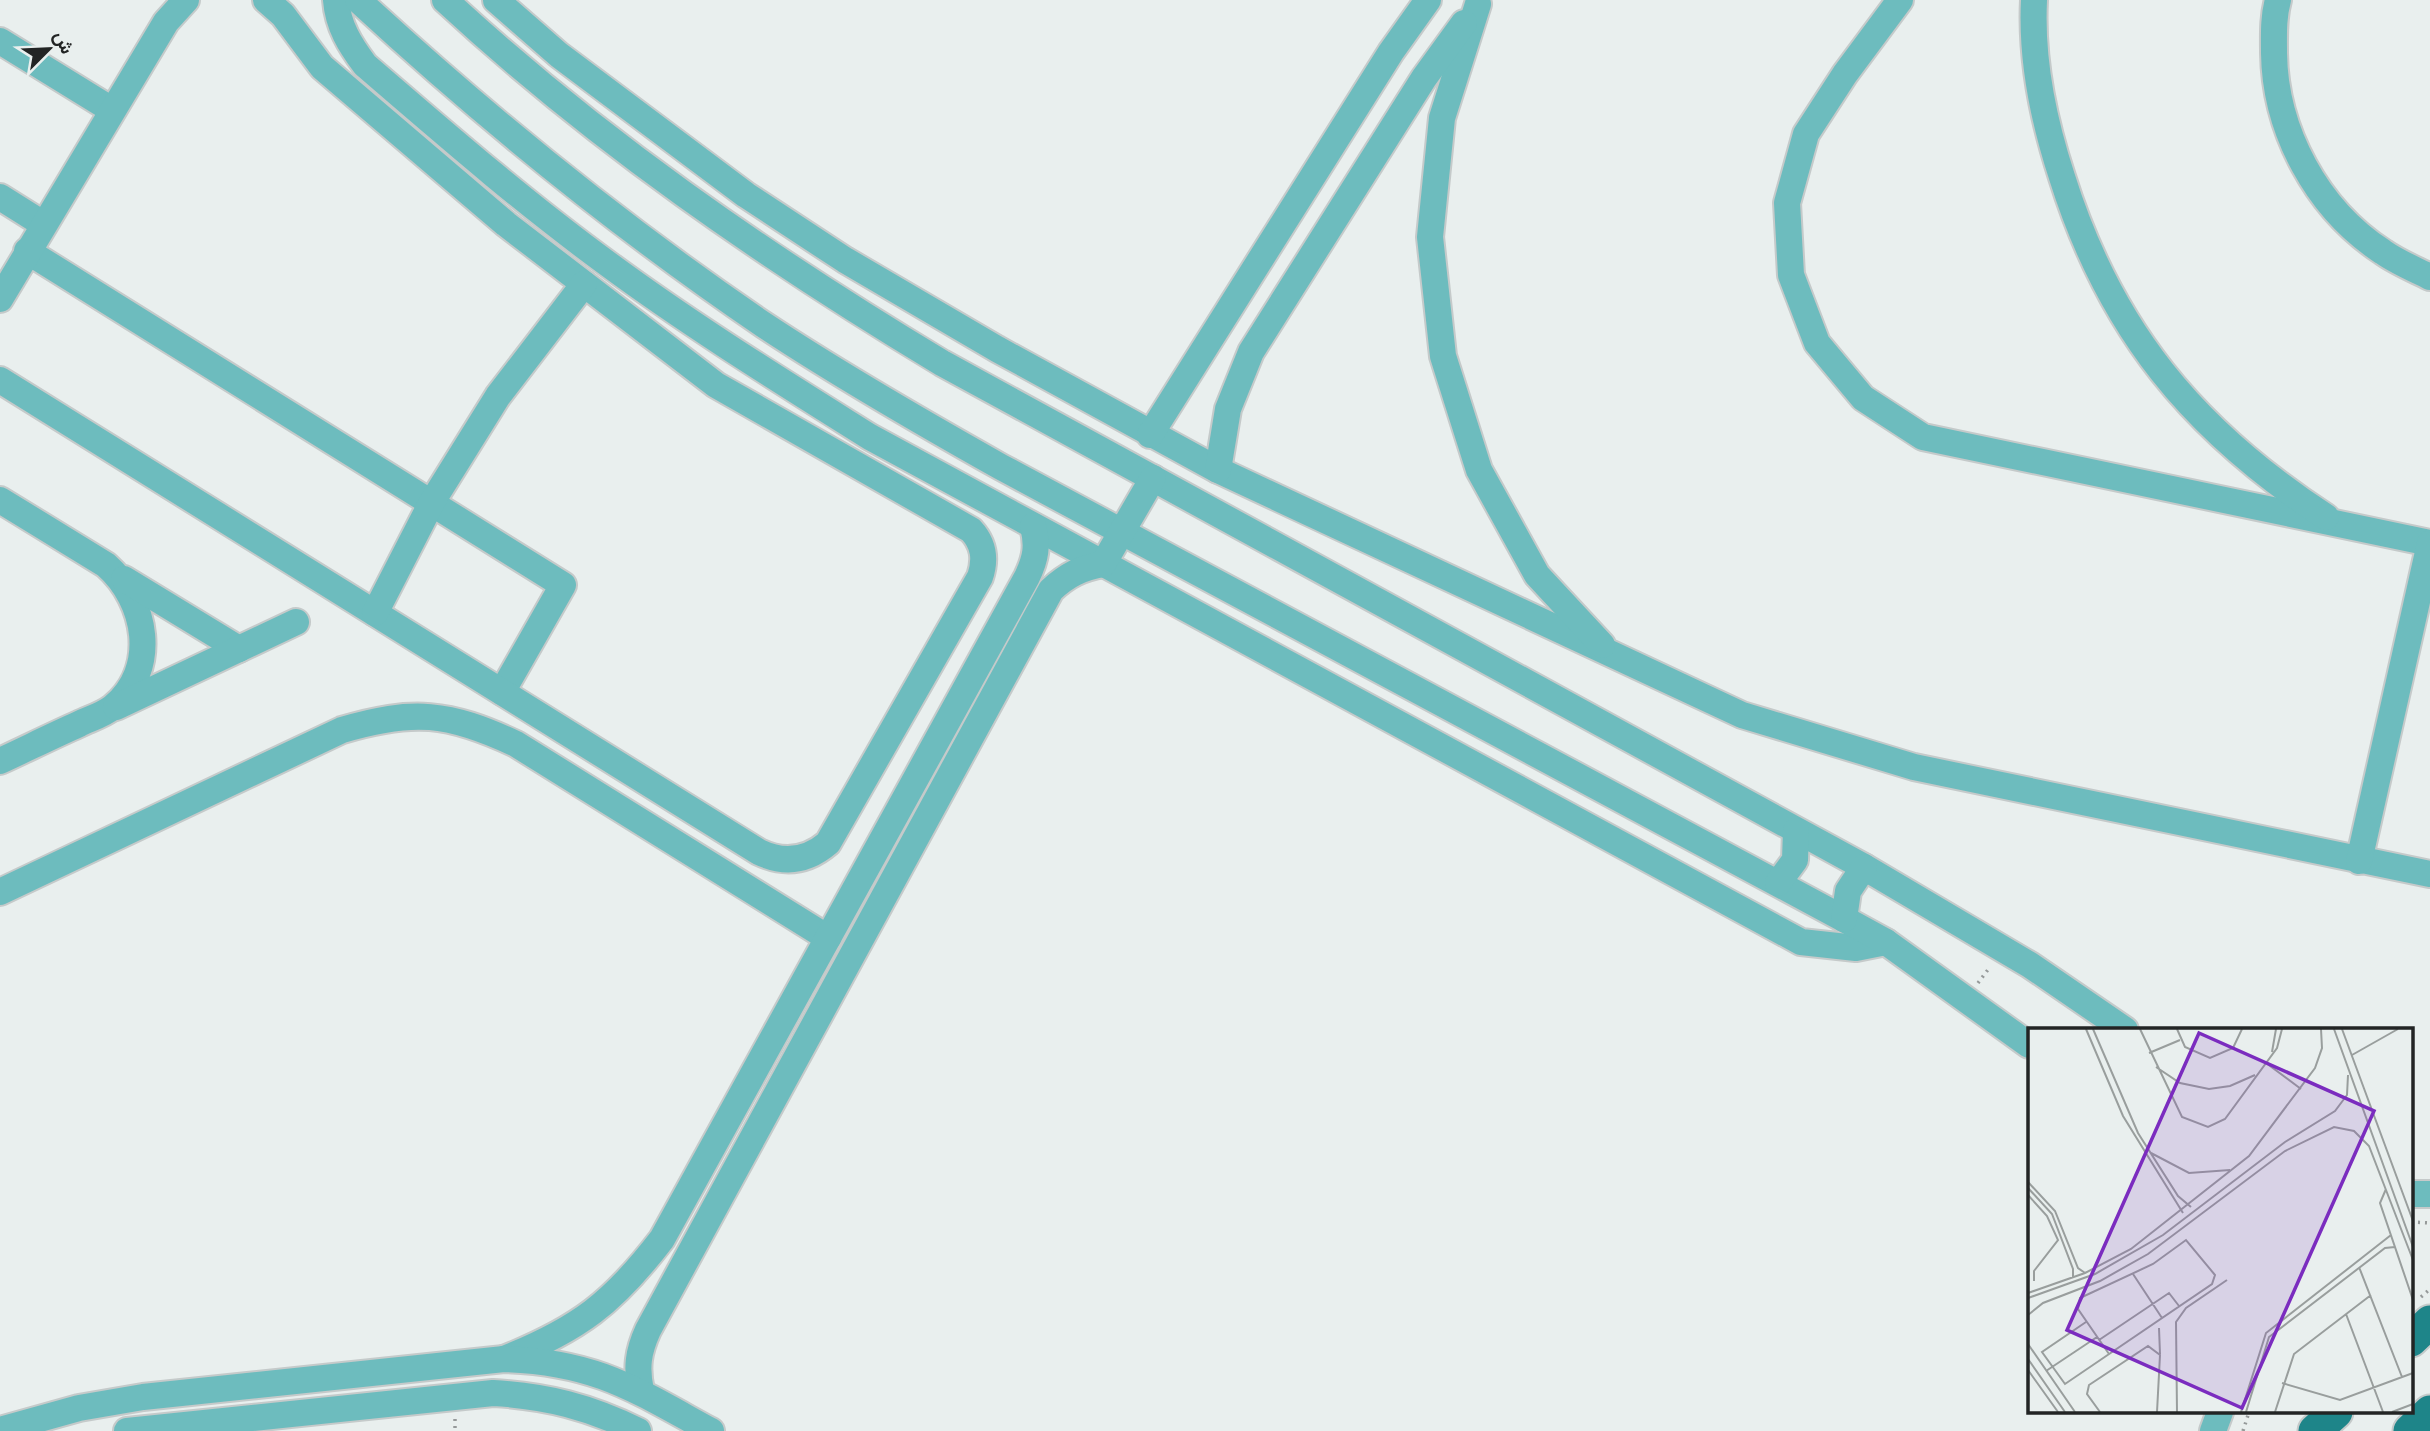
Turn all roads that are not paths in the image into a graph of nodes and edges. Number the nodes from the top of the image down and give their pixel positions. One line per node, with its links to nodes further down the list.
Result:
1 (186, 0): 13 (street)
2 (266, 0): 18 (street)
3 (336, 0): 26 (street)
4 (358, 0): 28 (street)
5 (445, 0): 23 (street)
6 (496, 0): 21 (street)
7 (1428, 0): 21 (street)
8 (1900, 0): 27 (street)
9 (2034, 0): 27 (street)
10 (2278, 0): 17 (street)
11 (1479, 2): 22 (street); 35 (street)
12 (0, 41): 13 (street)
13 (112, 110): 15 (street)
14 (0, 197): 15 (street)
15 (43, 224): 16 (street)
16 (27, 251): 19 (street); 25 (street)
17 (2430, 277)
18 (583, 284): 25 (street); 36 (street)
19 (0, 299)
20 (0, 380): 32 (street)
21 (1150, 435): 22 (street)
22 (1218, 470): 35 (street)
23 (1153, 478): 28 (street); 39 (street)
24 (0, 500): 31 (street)
25 (432, 502): 32 (street); 36 (street)
26 (1033, 526): 30 (street); 46 (street)
27 (2339, 526): 29 (street)
28 (1123, 530): 30 (street); 43 (street)
29 (2430, 543): 40 (street)
30 (1103, 564): 47 (street); 56 (street)
31 (118, 575): 34 (street); 37 (street)
32 (375, 613): 36 (street)
33 (296, 622): 34 (street)
34 (239, 649): 37 (street)
35 (1610, 654): 40 (street)
36 (502, 692)
37 (111, 709): 38 (street)
38 (0, 761)
39 (1796, 831): 41 (street); 43 (street)
40 (2359, 861): 42 (street)
41 (1864, 867): 45 (street); 48 (street)
42 (2430, 874)
43 (1778, 883): 45 (street)
44 (0, 892): 46 (street)
45 (1844, 919): 47 (street)
46 (828, 938): 54 (street)
47 (1886, 942): 49 (street)
48 (2122, 1028)
49 (2028, 1044)
50 (2412, 1194): 51 (street)
51 (2430, 1194)
52 (2430, 1322): 53 (main road)
53 (2412, 1339)
54 (504, 1359): 55 (street); 56 (street)
55 (315, 1379): 57 (street); 61 (street)
56 (640, 1391): 64 (street)
57 (317, 1410): 62 (street); 63 (street)
58 (2430, 1412): 67 (main road)
59 (2219, 1414): 65 (street)
60 (2334, 1414): 66 (main road)
61 (0, 1430)
62 (127, 1431)
63 (638, 1431)
64 (711, 1431)
65 (2213, 1431)
66 (2315, 1431)
67 (2410, 1431)

